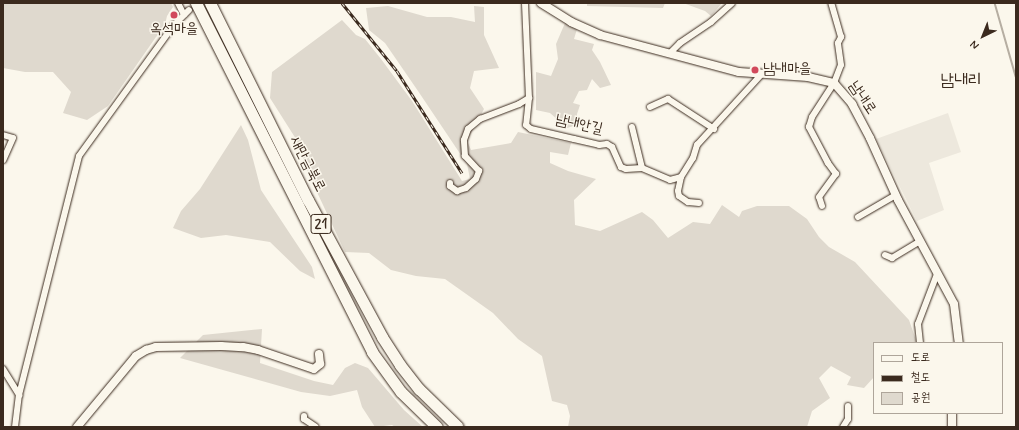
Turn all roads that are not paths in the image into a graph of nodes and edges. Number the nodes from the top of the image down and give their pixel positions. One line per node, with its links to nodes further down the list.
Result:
1 (178, 3): 8 (street)
2 (210, 3): 40 (highway, 새만금북로 / 21)
3 (525, 3): 12 (street, 남내안길)
4 (542, 3): 9 (street, 남내로)
5 (732, 3): 9 (street)
6 (831, 3): 11 (street)
7 (193, 7): 8 (street); 39 (highway, 새만금북로 / 21)
8 (184, 15): 32 (street)
9 (670, 53): 10 (street, 남내로)
10 (761, 75): 11 (street, 남내로); 15 (street)
11 (834, 84): 21 (street, 남내로); 23 (street)
12 (529, 98): 18 (street, 남내안길); 20 (street)
13 (650, 107): 15 (street)
14 (632, 127): 18 (street)
15 (714, 129): 19 (street)
16 (3, 135): 17 (street)
17 (3, 160)
18 (642, 168): 19 (street, 남내안길)
19 (681, 177): 22 (street)
20 (450, 183)
21 (896, 195): 24 (street); 25 (street, 남내로)
22 (699, 204)
23 (822, 206)
24 (858, 217)
25 (920, 241): 26 (street); 27 (street, 남내로)
26 (886, 256)
27 (937, 274): 28 (street); 29 (street, 남내로)
28 (920, 342)
29 (959, 342)
30 (319, 354): 37 (street)
31 (3, 369): 32 (street)
32 (19, 395): 36 (street)
33 (848, 406): 41 (street)
34 (951, 414): 42 (street)
35 (304, 416): 38 (street)
36 (15, 427)
37 (77, 427)
38 (316, 427)
39 (437, 427)
40 (458, 427)
41 (843, 427)
42 (952, 427)

